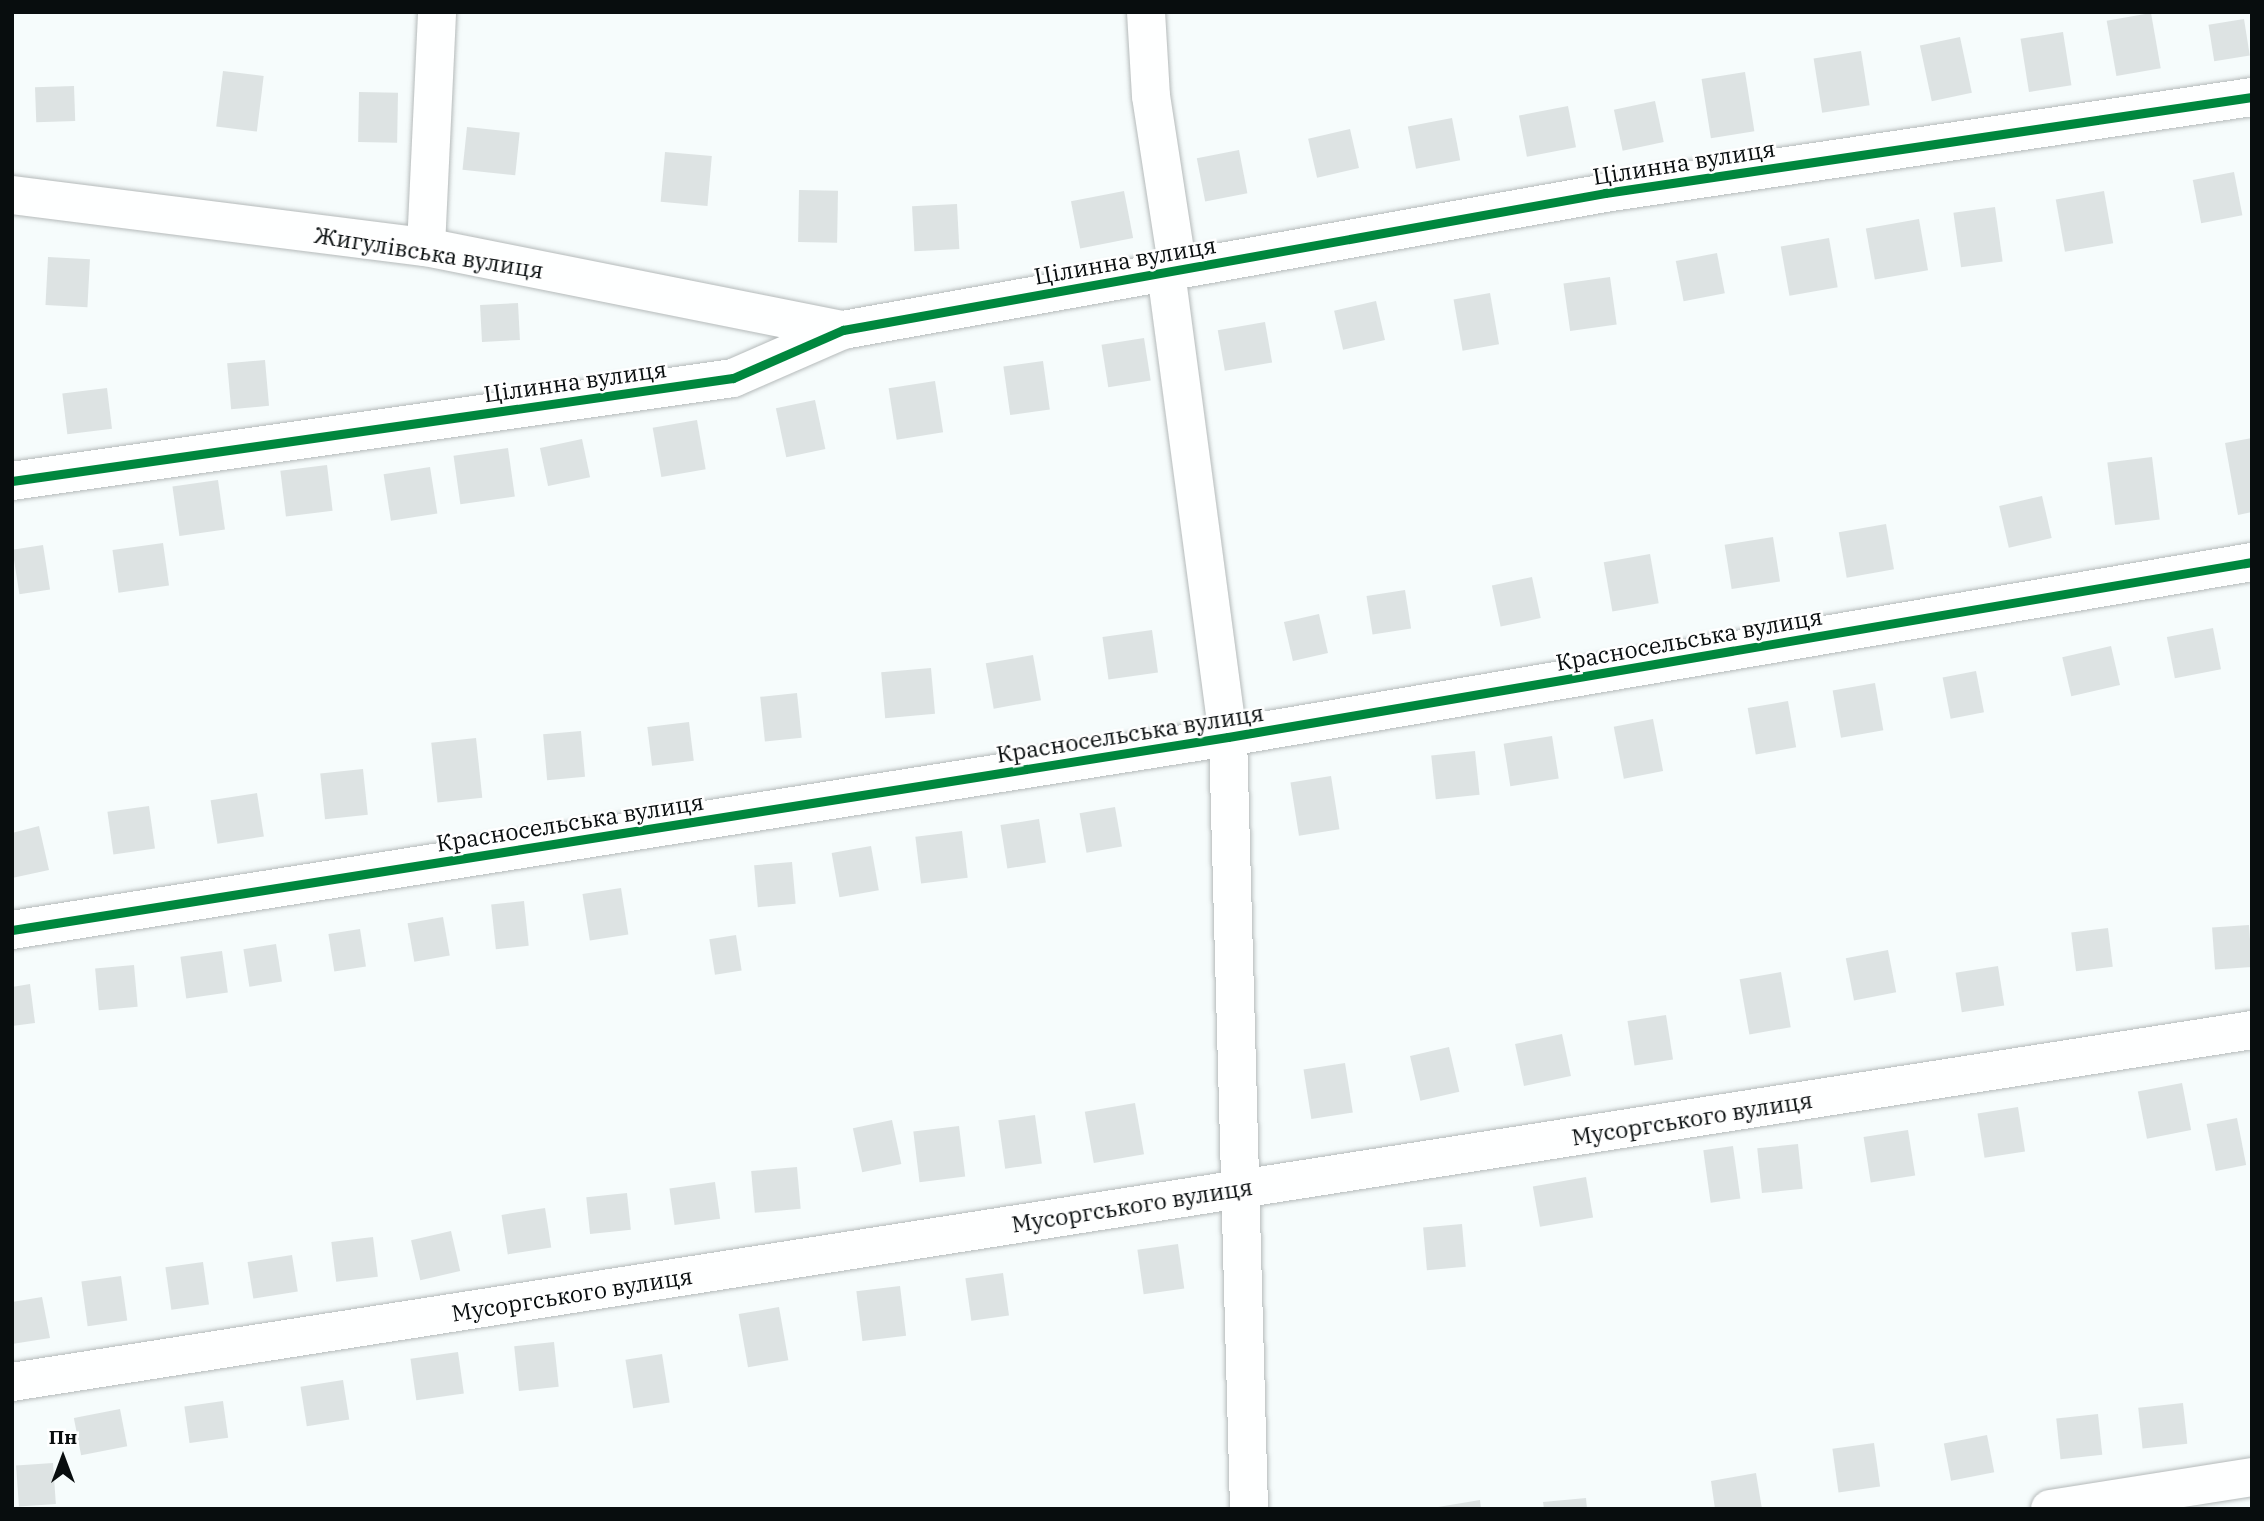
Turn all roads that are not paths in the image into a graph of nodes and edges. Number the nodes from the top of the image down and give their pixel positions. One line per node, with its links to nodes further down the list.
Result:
1 (437, 12): 5 (street)
2 (1146, 12): 6 (street)
3 (2252, 97): 6 (street, Цілинна вулиця)
4 (12, 195): 5 (street, Жигулівська вулиця)
5 (426, 247): 7 (street, Жигулівська вулиця)
6 (1172, 271): 7 (street, Цілинна вулиця); 10 (street)
7 (843, 330): 8 (street, Цілинна вулиця)
8 (12, 481)
9 (2252, 562): 10 (street, Красносельська вулиця)
10 (1228, 737): 11 (street, Красносельська вулиця); 13 (street)
11 (12, 930)
12 (2252, 1030): 13 (street, Мусоргського вулиця)
13 (1244, 1188): 14 (street, Мусоргського вулиця); 16 (street)
14 (12, 1382)
15 (2252, 1477): 17 (street)
16 (1249, 1509)
17 (2050, 1509)

